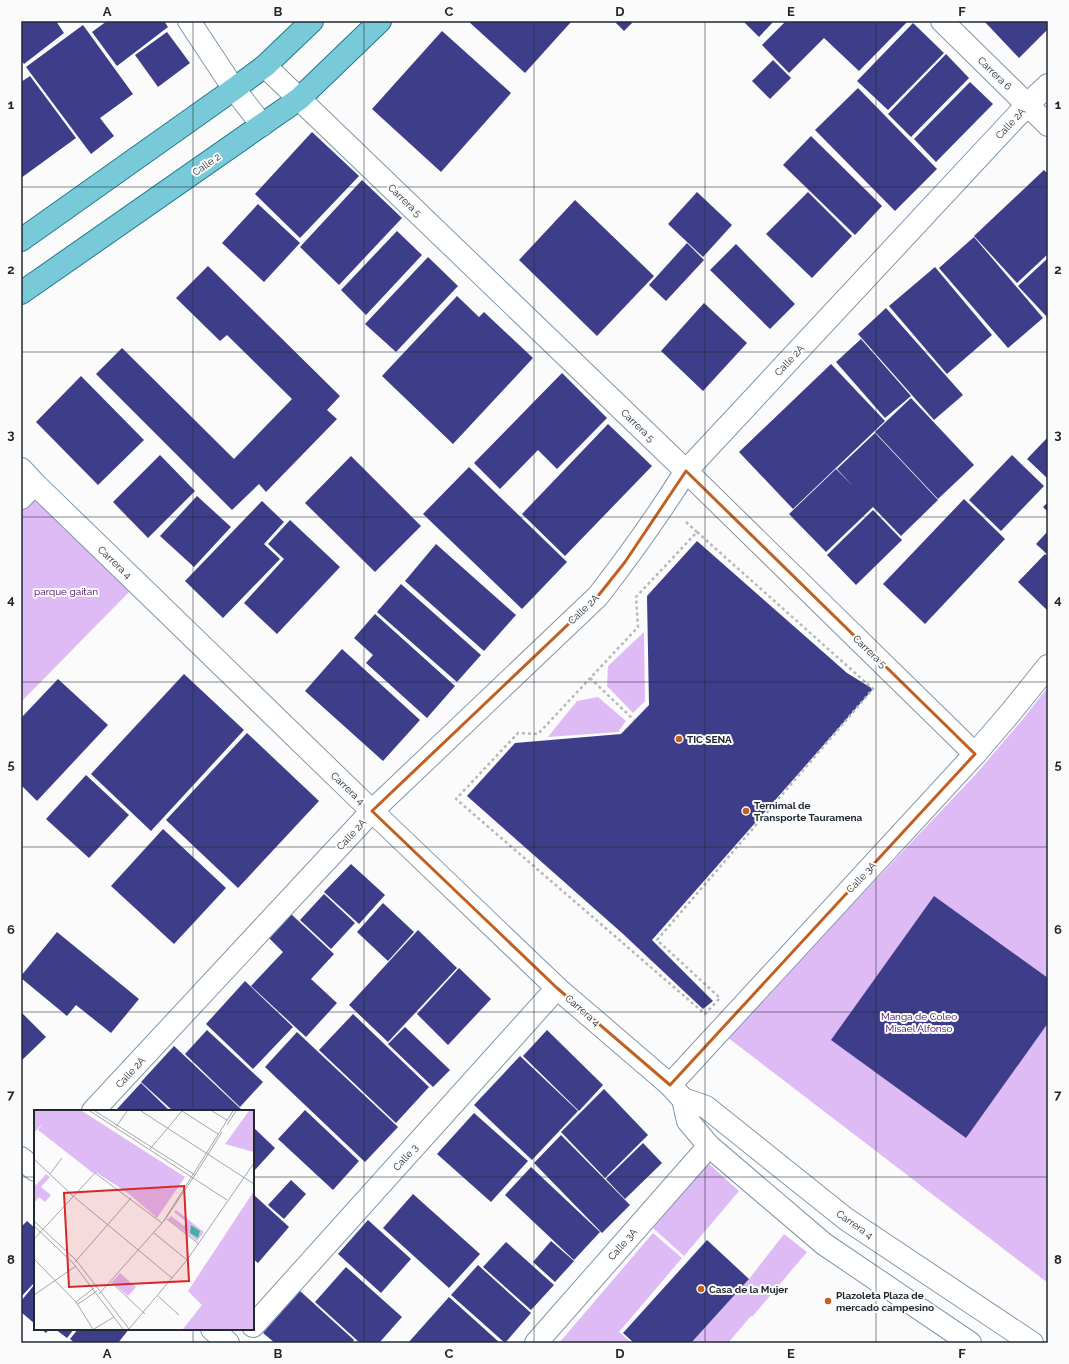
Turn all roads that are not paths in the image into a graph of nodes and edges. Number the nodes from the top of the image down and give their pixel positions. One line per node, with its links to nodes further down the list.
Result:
1 (188, 21): 7 (street)
2 (312, 21): 5 (main road)
3 (380, 21): 8 (main road, Calle 2)
4 (942, 21): 9 (street, Carrera 6)
5 (265, 66): 7 (main road); 8 (street, Carrera 5)
6 (1048, 85): 9 (street, Calle 2A)
7 (234, 89): 10 (street); 12 (main road)
8 (299, 99): 10 (main road, Calle 2); 14 (street, Carrera 5)
9 (1028, 104): 11 (street, Carrera 6); 14 (street, Calle 2A)
10 (262, 125): 13 (main road, Calle 2)
11 (1048, 125)
12 (21, 240)
13 (21, 293)
14 (686, 471): 17 (street, Carrera 5); 18 (street, Calle 2A)
15 (26, 484): 18 (street, Carrera 4)
16 (1048, 666): 17 (street, Calle 3A)
17 (975, 754): 20 (street, Calle 3A)
18 (372, 811): 19 (street, Carrera 4); 21 (street, Calle 2A)
19 (557, 988): 20 (street, Carrera 4); 25 (street, Calle 3)
20 (676, 1092): 22 (street); 32 (street, Carrera 4)
21 (94, 1110)
22 (709, 1146): 30 (street, Calle 3A); 31 (street)
23 (21, 1158): 24 (street)
24 (34, 1169)
25 (254, 1325)
26 (213, 1330): 28 (street)
27 (249, 1330): 29 (street)
28 (228, 1343)
29 (238, 1343)
30 (536, 1343)
31 (970, 1343)
32 (1032, 1343)

